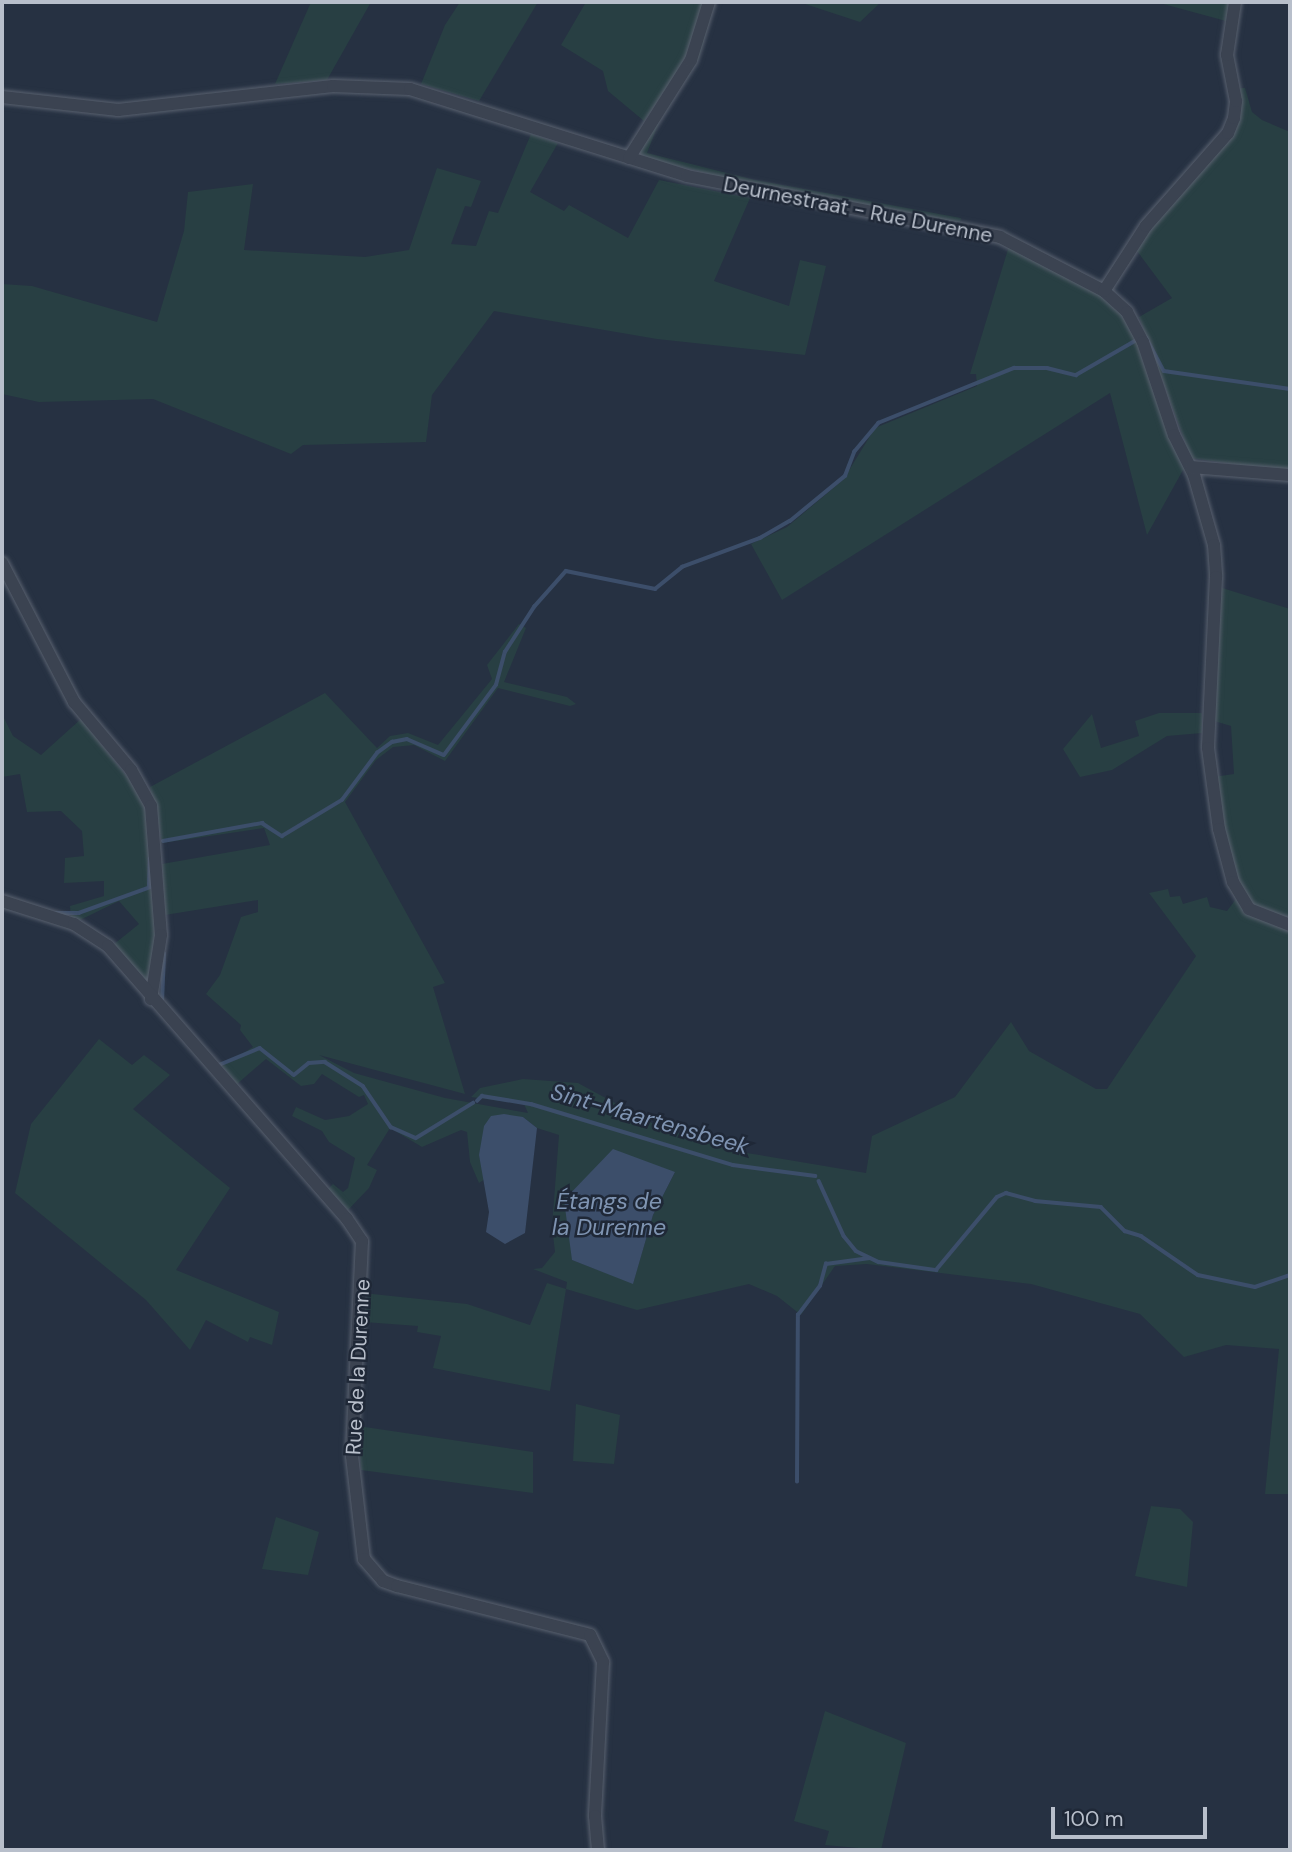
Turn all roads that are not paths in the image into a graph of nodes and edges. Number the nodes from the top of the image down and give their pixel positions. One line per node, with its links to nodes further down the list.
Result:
1 (709, 2): 4 (street)
2 (1234, 2): 5 (street)
3 (2, 97): 4 (street, Deurnestraat - Rue Durenne)
4 (629, 158): 5 (street, Deurnestraat - Rue Durenne)
5 (1104, 291): 6 (street, Deurnestraat - Rue Durenne)
6 (1191, 467): 7 (street); 10 (street, Deurnestraat - Rue Durenne)
7 (1290, 475)
8 (2, 563): 11 (street)
9 (2, 901): 11 (street, Rue de la Durenne)
10 (1290, 925)
11 (151, 999): 12 (street, Rue de la Durenne)
12 (598, 1850)

